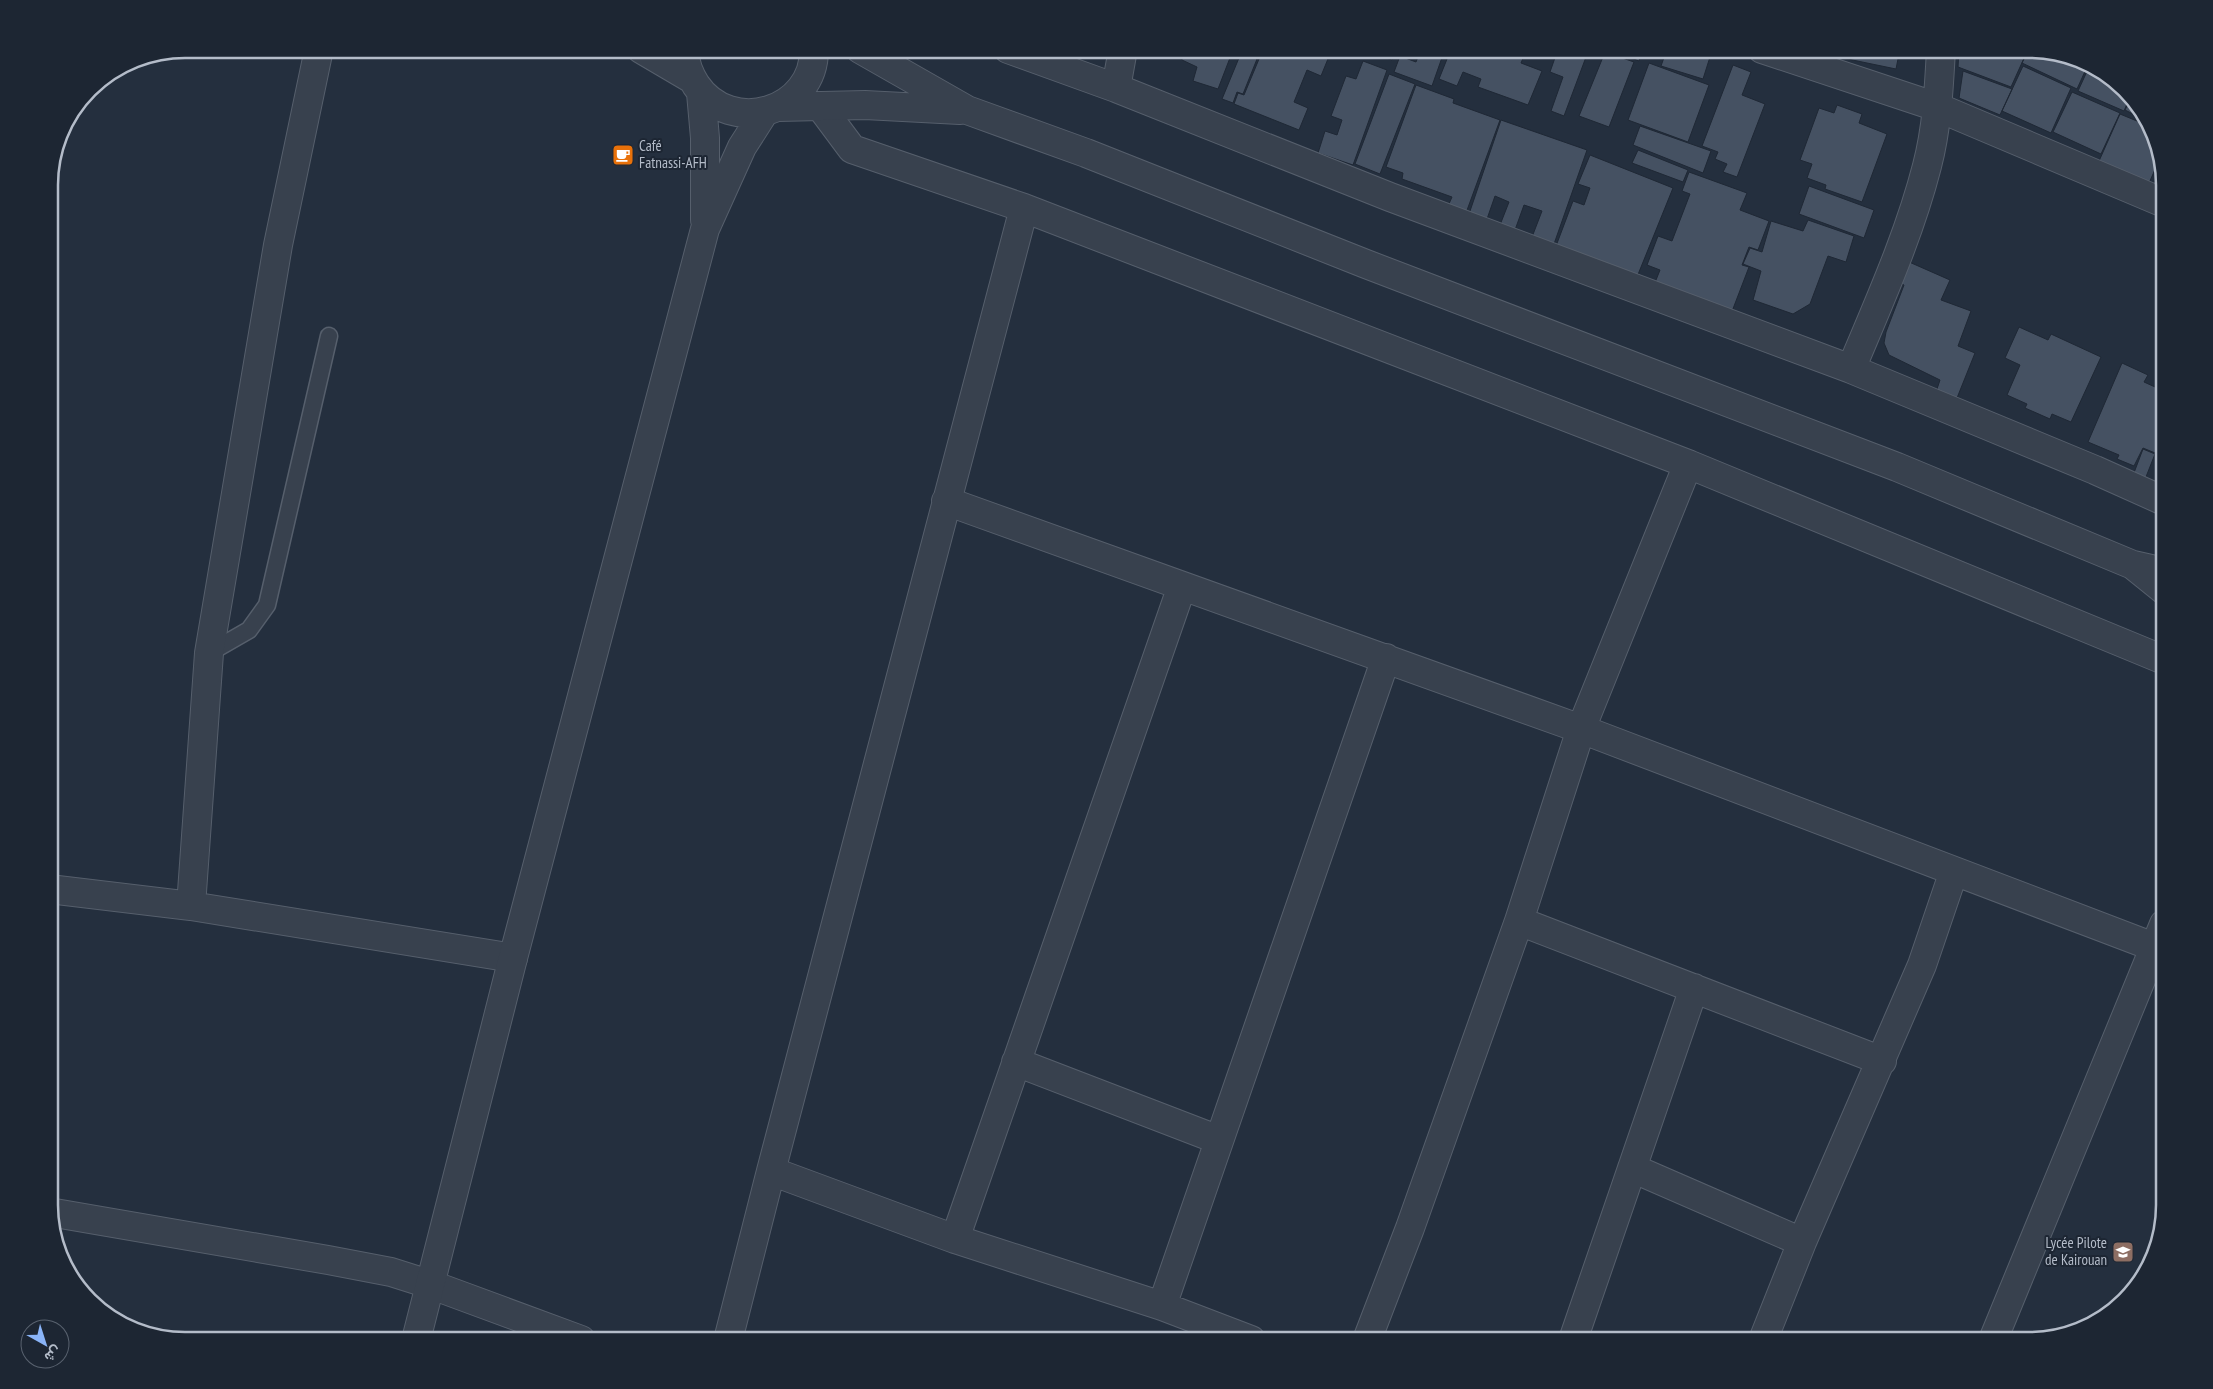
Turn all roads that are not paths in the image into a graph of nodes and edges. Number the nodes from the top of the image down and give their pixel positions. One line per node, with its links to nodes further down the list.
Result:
1 (317, 58): 28 (street)
2 (655, 58): 10 (street)
3 (685, 58): 10 (street)
4 (814, 58): 14 (street)
5 (876, 58): 15 (street)
6 (1033, 58): 11 (street)
7 (1121, 58): 11 (street)
8 (1790, 58): 13 (street)
9 (1940, 58): 13 (street)
10 (697, 86): 14 (street); 18 (street)
11 (1116, 88): 20 (street)
12 (820, 106): 14 (street); 15 (street); 17 (street)
13 (1937, 106): 16 (street); 20 (street)
14 (771, 109): 18 (street)
15 (966, 110): 24 (street)
16 (2156, 201)
17 (1024, 208): 21 (street); 23 (street)
18 (705, 229): 38 (street)
19 (329, 336): 28 (lane)
20 (1851, 369): 22 (street)
21 (1688, 464): 29 (street); 31 (street)
22 (2156, 497)
23 (946, 501): 27 (street); 44 (street)
24 (2133, 565): 25 (street); 26 (street)
25 (2156, 570)
26 (2156, 584)
27 (1182, 586): 30 (street); 41 (street)
28 (209, 653): 34 (street)
29 (2156, 657)
30 (1386, 658): 31 (street); 42 (street)
31 (1581, 729): 32 (street); 35 (street)
32 (1954, 871): 36 (street); 40 (street)
33 (58, 891): 34 (street)
34 (191, 906): 38 (street)
35 (1519, 921): 39 (street); 54 (street)
36 (2156, 935)
37 (2156, 943): 57 (street)
38 (513, 958): 48 (street)
39 (1694, 988): 40 (street); 43 (street)
40 (1882, 1061): 47 (street)
41 (1016, 1062): 42 (street); 46 (street)
42 (1219, 1140): 49 (street)
43 (1632, 1168): 47 (street); 55 (street)
44 (770, 1172): 46 (street); 52 (street)
45 (58, 1214): 48 (street)
46 (955, 1239): 49 (street)
47 (1802, 1242): 56 (street)
48 (432, 1285): 50 (street); 51 (street)
49 (1162, 1306): 53 (street)
50 (418, 1332)
51 (559, 1332)
52 (730, 1332)
53 (1230, 1332)
54 (1370, 1332)
55 (1576, 1332)
56 (1766, 1332)
57 (1996, 1332)

